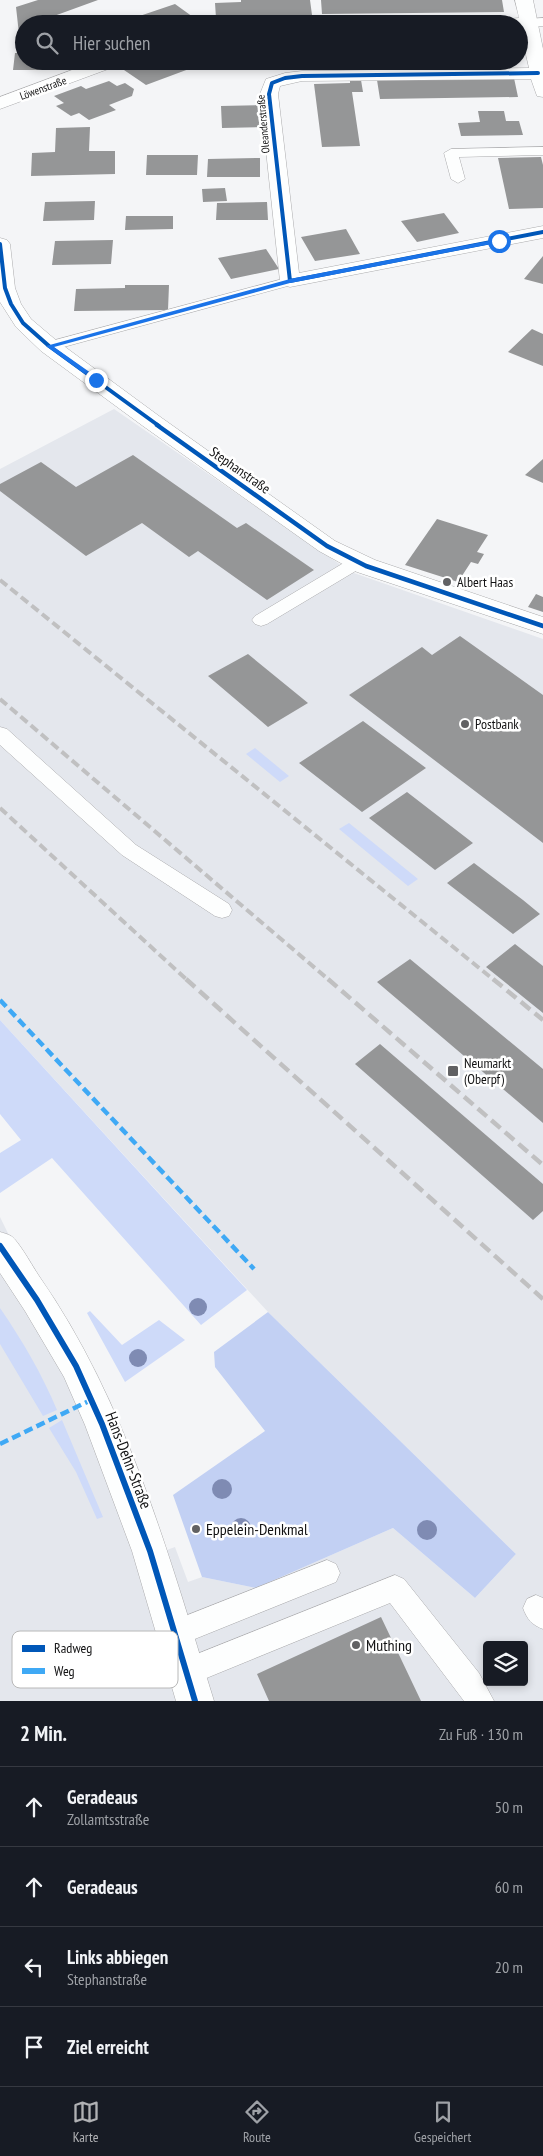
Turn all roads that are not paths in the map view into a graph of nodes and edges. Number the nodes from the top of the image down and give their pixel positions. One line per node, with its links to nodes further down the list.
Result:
1 (524, 0): 2 (street)
2 (536, 22): 4 (street)
3 (89, 70): 6 (street, Löwenstraße)
4 (538, 73): 5 (street); 11 (street, Oleanderstraße)
5 (543, 92)
6 (0, 103)
7 (543, 151): 8 (lane)
8 (458, 179)
9 (543, 232): 11 (street)
10 (0, 244): 12 (street, Stephanstraße)
11 (290, 281): 12 (lane)
12 (49, 346): 13 (street, Stephanstraße)
13 (358, 562): 14 (lane); 15 (street, Stephanstraße)
14 (261, 620)
15 (543, 626)
16 (0, 734): 17 (lane)
17 (222, 910)
18 (0, 1246): 20 (street, Hans-Dehn-Straße)
19 (327, 1573): 21 (lane)
20 (175, 1631)
21 (178, 1633)
22 (178, 1641): 23 (street, Hans-Dehn-Straße)
23 (191, 1686): 24 (lane)
24 (480, 1701)

